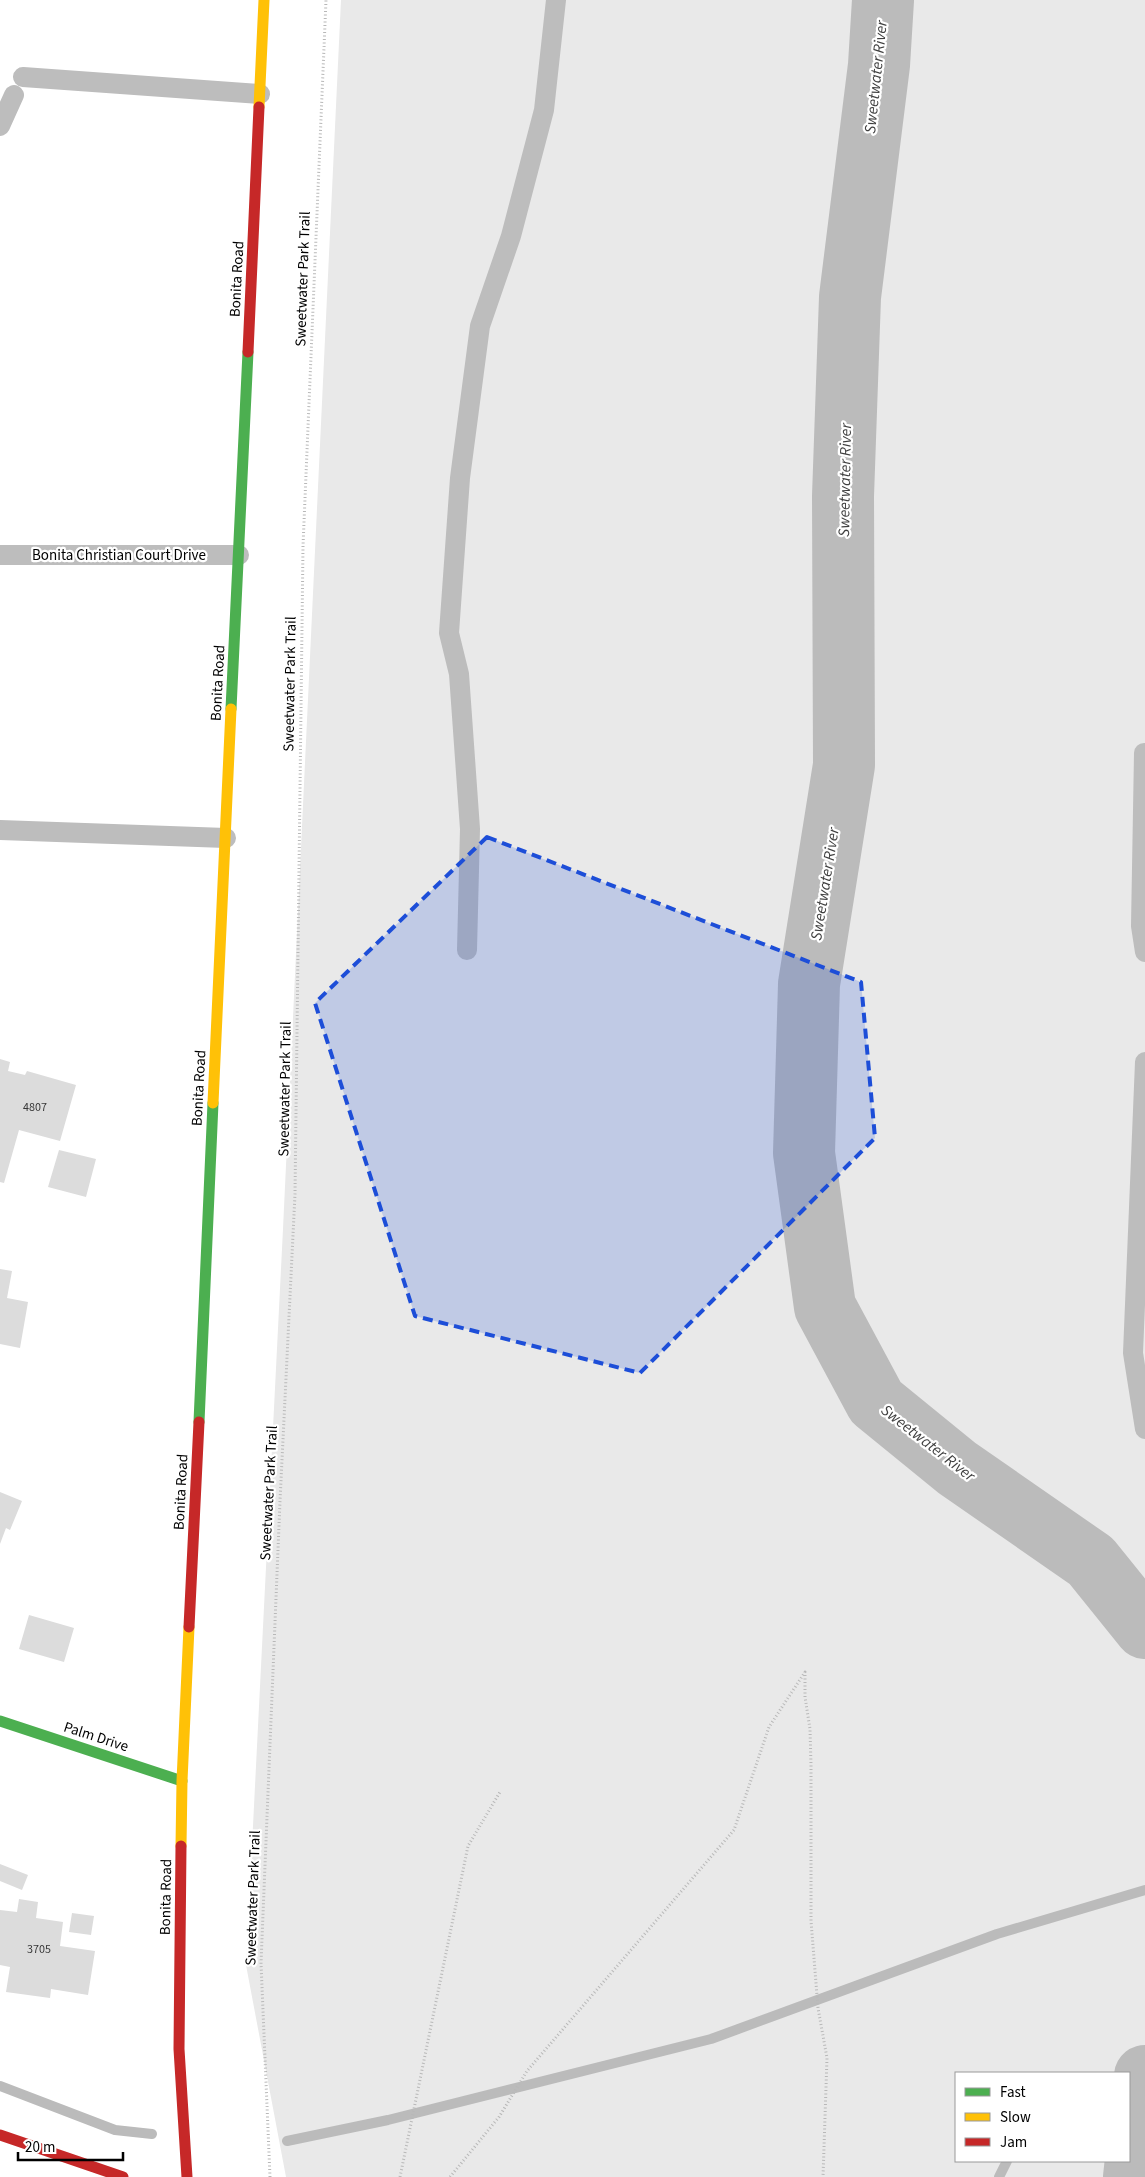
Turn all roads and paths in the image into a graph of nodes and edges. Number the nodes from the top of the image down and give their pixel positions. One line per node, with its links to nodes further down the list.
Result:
1 (264, 0): 4 (main road, Bonita Road)
2 (326, 0): 21 (path, Sweetwater Park Trail)
3 (556, 0): 11 (lane)
4 (260, 94): 5 (lane); 7 (main road, Bonita Road)
5 (0, 126)
6 (0, 555): 7 (lane, Bonita Christian Court Drive)
7 (239, 555): 10 (main road, Bonita Road)
8 (1144, 753): 12 (lane)
9 (0, 830): 10 (lane)
10 (226, 838): 16 (main road, Bonita Road)
11 (467, 950)
12 (1145, 952)
13 (1145, 1062): 14 (lane)
14 (1145, 1429)
15 (0, 1721): 16 (main road, Palm Drive)
16 (182, 1781): 20 (main road, Bonita Road)
17 (500, 1792): 22 (path)
18 (0, 2135): 19 (main road)
19 (123, 2177)
20 (187, 2177)
21 (270, 2177)
22 (400, 2177)
23 (450, 2177): 24 (path)
24 (823, 2177)

